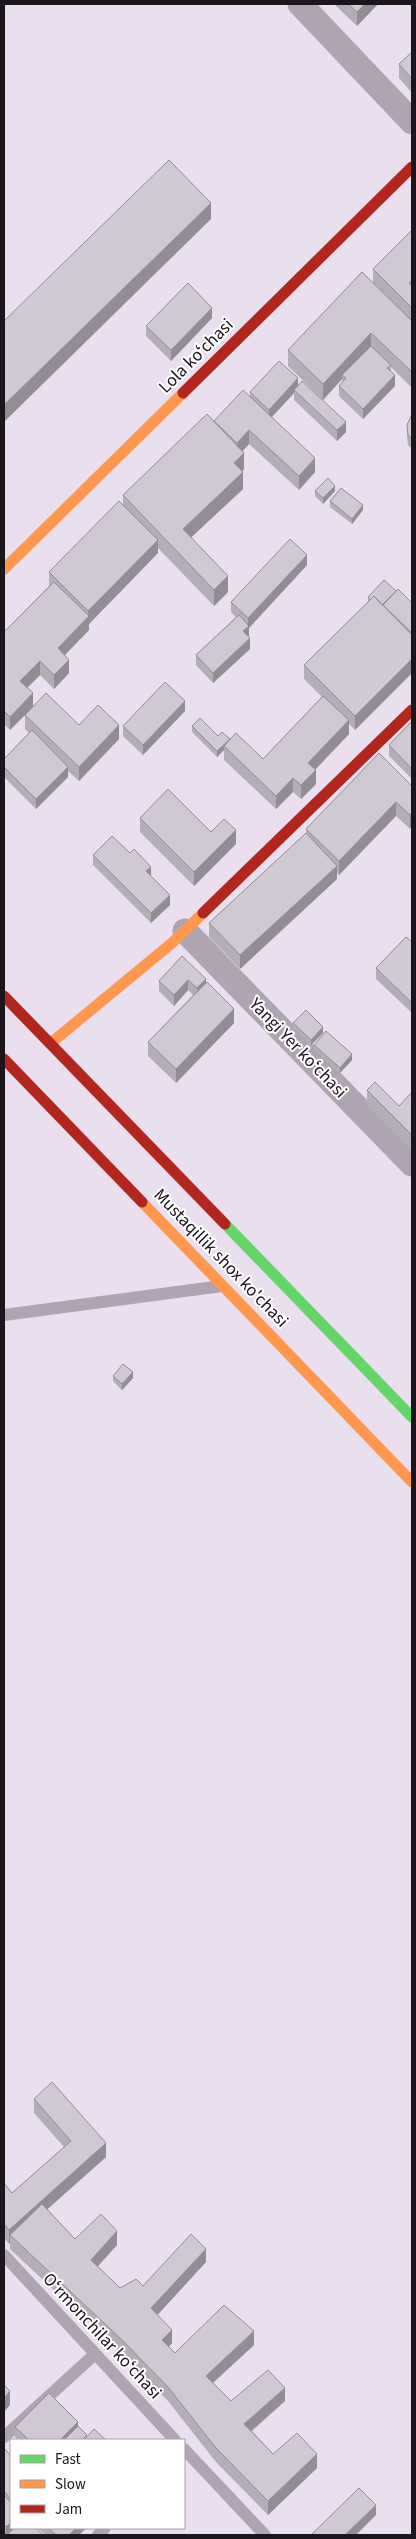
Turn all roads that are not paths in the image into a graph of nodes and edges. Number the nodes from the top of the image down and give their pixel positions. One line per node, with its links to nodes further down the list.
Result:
1 (300, 4): 2 (street)
2 (412, 122)
3 (412, 167): 4 (main road, Lola koʻchasi)
4 (4, 569)
5 (412, 710): 6 (main road)
6 (185, 931): 8 (main road); 10 (street, Yangi Yer koʻchasi)
7 (4, 996): 8 (main road, Mustaqillik shox ko'chasi)
8 (51, 1043): 13 (main road, Mustaqillik shox ko'chasi)
9 (4, 1060): 11 (main road, Mustaqillik shox ko'chasi)
10 (412, 1164)
11 (223, 1285): 12 (lane); 14 (main road, Mustaqillik shox ko'chasi)
12 (4, 1316)
13 (412, 1417)
14 (412, 1482)
15 (4, 2255): 16 (lane, Oʻrmonchilar koʻchasi)
16 (95, 2354): 17 (lane); 18 (lane, Oʻrmonchilar koʻchasi)
17 (4, 2438)
18 (174, 2439)
19 (185, 2451): 20 (lane)
20 (265, 2535)

